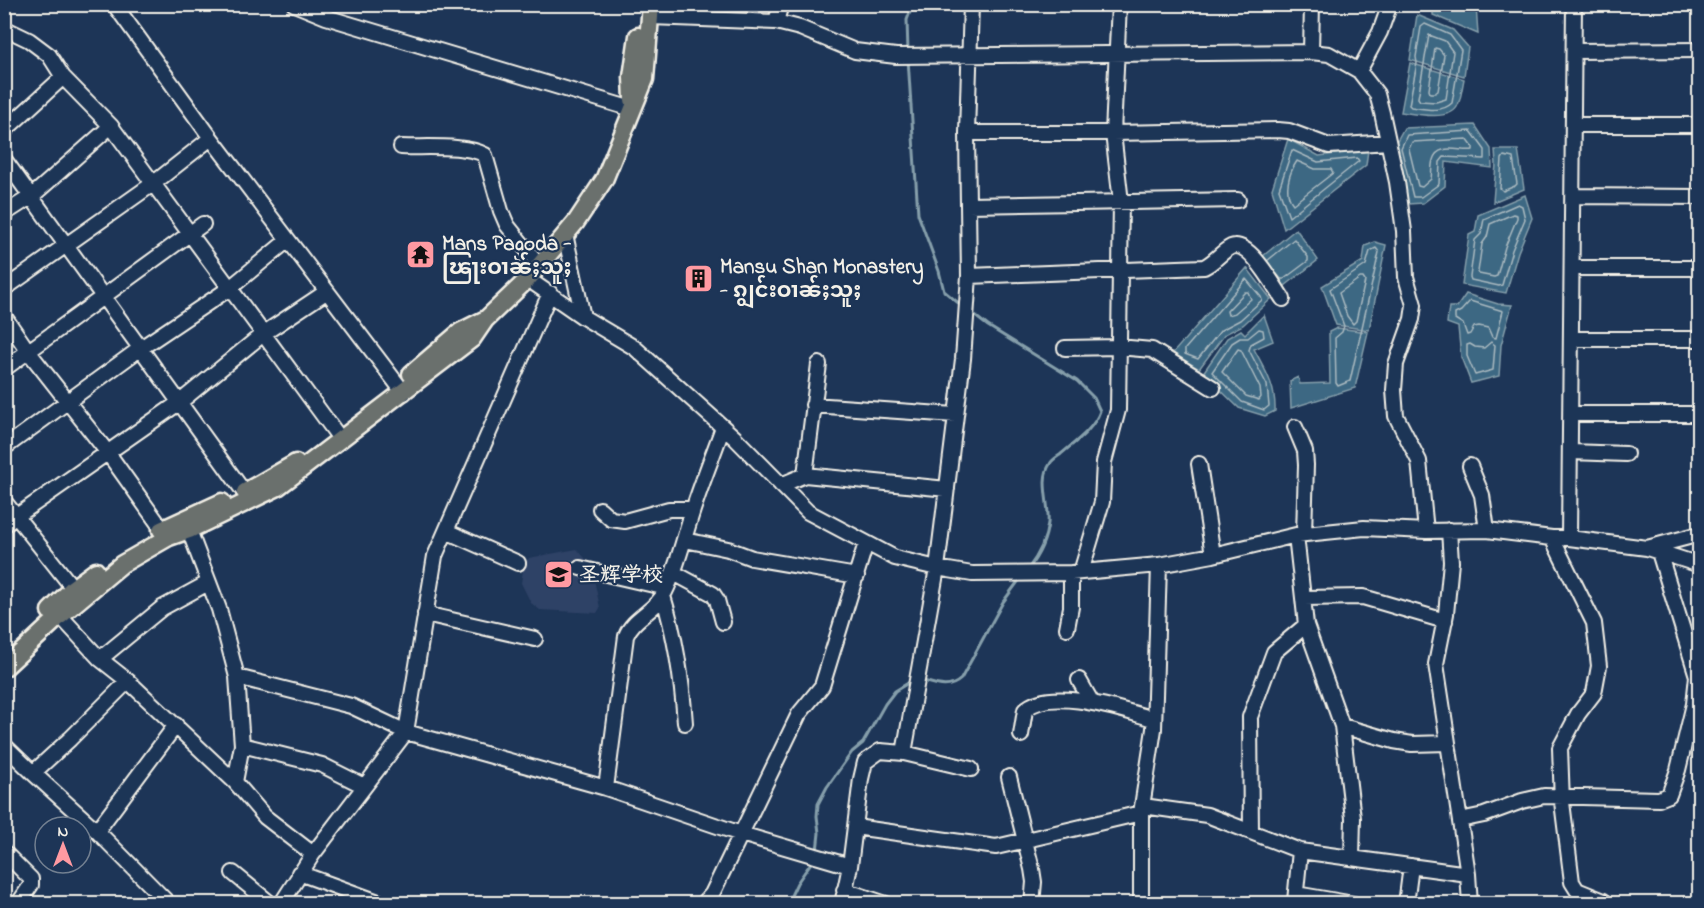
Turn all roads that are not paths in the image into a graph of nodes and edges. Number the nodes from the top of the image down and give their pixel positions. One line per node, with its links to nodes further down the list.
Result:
1 (114, 4): 26 (street)
2 (294, 4): 19 (street)
3 (781, 4): 10 (street)
4 (971, 4): 16 (street)
5 (1119, 4): 15 (street)
6 (1312, 4): 14 (street)
7 (1390, 4): 17 (street)
8 (1574, 4): 13 (street)
9 (647, 9): 10 (street); 19 (main road)
10 (776, 22): 16 (street)
11 (4, 28): 18 (street)
12 (1700, 50): 13 (street)
13 (1574, 51): 20 (street)
14 (1311, 52): 15 (street); 17 (street)
15 (1116, 55): 16 (street); 25 (street)
16 (970, 57): 24 (street)
17 (1359, 71): 27 (street)
18 (63, 77): 22 (street); 23 (street)
19 (633, 106): 40 (main road)
20 (1573, 125): 21 (street); 32 (street)
21 (1700, 125)
22 (111, 126): 30 (street); 31 (street)
23 (4, 131)
24 (967, 133): 25 (street); 36 (street)
25 (1113, 133): 27 (street); 35 (street)
26 (211, 138): 30 (street); 41 (street)
27 (1388, 142): 96 (street)
28 (401, 147): 43 (street)
29 (4, 159): 31 (street)
30 (154, 183): 39 (street); 42 (street)
31 (32, 196): 37 (street); 42 (street)
32 (1573, 196): 33 (street); 44 (street)
33 (1700, 197)
34 (1238, 200): 35 (street)
35 (1121, 202): 36 (street); 46 (street)
36 (968, 205): 47 (street)
37 (4, 214)
38 (203, 224): 39 (street)
39 (189, 232): 49 (street); 53 (street)
40 (565, 234): 43 (main road); 56 (street)
41 (288, 240): 49 (street); 51 (street)
42 (66, 246): 50 (street); 53 (street)
43 (539, 265): 48 (main road)
44 (1572, 268): 45 (street); 58 (street)
45 (1700, 268)
46 (1119, 270): 47 (street); 54 (street); 60 (street)
47 (969, 276): 73 (street)
48 (528, 279): 52 (street); 67 (main road)
49 (230, 288): 57 (street); 61 (street)
50 (4, 289)
51 (326, 292): 57 (street); 67 (street)
52 (550, 293): 56 (street); 95 (street)
53 (104, 297): 61 (street); 63 (street)
54 (1283, 299)
55 (4, 316): 63 (street)
56 (583, 317): 74 (street)
57 (263, 334): 69 (street); 76 (street)
58 (1572, 339): 59 (street); 71 (street)
59 (1700, 339)
60 (1118, 347): 62 (street); 66 (street); 112 (street)
61 (141, 348): 68 (street); 69 (street)
62 (1065, 348)
63 (28, 351): 65 (street); 68 (street)
64 (819, 364): 70 (street)
65 (4, 369)
66 (1213, 388)
67 (400, 390): 76 (main road); 92 (main road)
68 (68, 401): 77 (street); 78 (street)
69 (180, 402): 78 (street); 86 (street)
70 (813, 405): 73 (street); 83 (street)
71 (1571, 414): 72 (street); 79 (street)
72 (1700, 414)
73 (955, 415): 85 (street)
74 (723, 427): 84 (street); 89 (street)
75 (1296, 427): 99 (street)
76 (336, 433): 86 (main road)
77 (4, 448)
78 (108, 453): 90 (street); 97 (street)
79 (1571, 453): 80 (street); 101 (street)
80 (1626, 454)
81 (1199, 464): 105 (street)
82 (1470, 466): 94 (street)
83 (805, 475): 84 (street); 85 (street)
84 (781, 485): 103 (street)
85 (947, 489): 110 (street)
86 (244, 492): 97 (main road)
87 (4, 501): 90 (street)
88 (600, 509): 89 (street)
89 (693, 509): 102 (street)
90 (16, 516): 91 (street); 115 (street)
91 (4, 525)
92 (189, 530): 97 (main road); 114 (street)
93 (1449, 530): 94 (street); 96 (street); 120 (street)
94 (1487, 530): 100 (street)
95 (446, 531): 106 (street); 119 (street)
96 (1426, 531): 99 (street)
97 (165, 533): 115 (main road); 118 (main road)
98 (1700, 534): 104 (street)
99 (1300, 535): 105 (street); 117 (street)
100 (1552, 538): 101 (street); 148 (street)
101 (1569, 538): 104 (street)
102 (685, 540): 111 (street); 113 (street)
103 (866, 543): 110 (street); 113 (street)
104 (1653, 550): 108 (street); 148 (street)
105 (1213, 555): 107 (street)
106 (518, 563)
107 (1159, 565): 112 (street); 132 (street)
108 (1700, 565)
109 (580, 568): 116 (street)
110 (937, 568): 112 (street); 141 (street)
111 (674, 573): 116 (street); 121 (street)
112 (1076, 573): 123 (street)
113 (858, 576): 154 (street)
114 (208, 583): 126 (street); 128 (street)
115 (73, 588): 118 (main road)
116 (665, 592): 133 (street); 147 (street)
117 (1304, 598): 120 (street); 122 (street)
118 (57, 612): 125 (main road); 126 (street); 127 (main road)
119 (425, 614): 124 (street); 136 (street)
120 (1445, 621): 138 (street)
121 (723, 622)
122 (1306, 625): 135 (street); 153 (street)
123 (1068, 628)
124 (535, 639)
125 (4, 653)
126 (100, 659): 130 (street)
127 (4, 668)
128 (237, 677): 136 (street); 140 (street)
129 (1079, 680): 131 (street)
130 (128, 681): 134 (street); 143 (street)
131 (1091, 701): 132 (street); 137 (street)
132 (1155, 719): 149 (street)
133 (685, 723)
134 (176, 725): 145 (street); 152 (street)
135 (1342, 726): 138 (street); 159 (street)
136 (406, 732): 146 (street); 147 (street)
137 (1021, 735)
138 (1448, 743): 150 (street)
139 (4, 745): 143 (street)
140 (242, 745): 145 (street); 146 (street)
141 (904, 753): 142 (street); 151 (street)
142 (971, 769)
143 (33, 773): 152 (street)
144 (1009, 777): 155 (street)
145 (235, 782): 158 (street)
146 (364, 786): 158 (street)
147 (606, 788): 154 (street)
148 (1562, 797): 150 (street); 167 (street)
149 (1142, 809): 153 (street); 155 (street); 176 (street)
150 (1460, 820): 164 (street)
151 (855, 827): 155 (street); 160 (street)
152 (97, 831): 169 (street)
153 (1251, 832): 156 (street)
154 (741, 834): 160 (street); 173 (street)
155 (1027, 841): 175 (street)
156 (1300, 851): 159 (street); 166 (street)
157 (4, 852): 168 (street)
158 (313, 854): 163 (street)
159 (1352, 858): 161 (street)
160 (850, 866): 165 (street)
161 (1411, 866): 164 (street); 178 (street)
162 (233, 873): 170 (street)
163 (299, 873): 171 (street); 172 (street)
164 (1468, 874): 179 (street)
165 (843, 897): 174 (street)
166 (1295, 899): 177 (street)
167 (1604, 901)
168 (18, 903)
169 (169, 903)
170 (271, 903)
171 (281, 903)
172 (384, 903)
173 (704, 903)
174 (886, 903)
175 (1032, 903)
176 (1141, 903)
177 (1354, 903)
178 (1406, 903)
179 (1470, 903)

